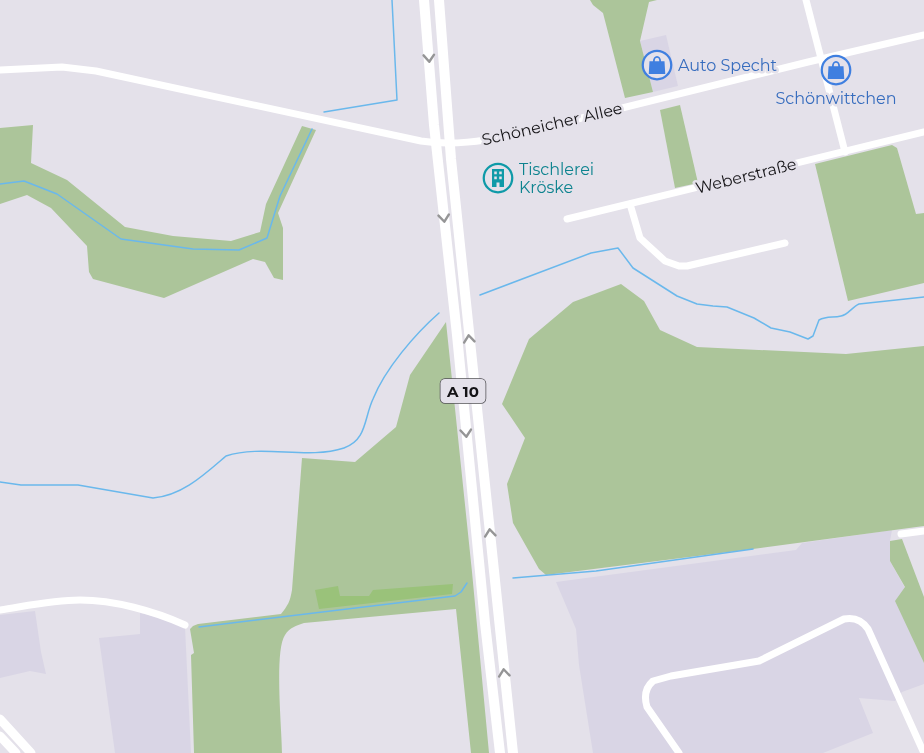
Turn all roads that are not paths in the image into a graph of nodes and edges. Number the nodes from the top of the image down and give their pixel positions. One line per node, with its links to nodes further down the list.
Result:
1 (424, 0): 21 (highway, A 10, one-way to 21)
2 (439, 0): 22 (highway, A 10, one-way to 2)
3 (806, 0): 5 (street)
4 (924, 35): 5 (street, Schöneicher Allee)
5 (822, 59): 6 (street, Schöneicher Allee); 8 (street)
6 (0, 70)
7 (924, 132): 8 (street, Weberstraße)
8 (844, 152): 9 (street, Weberstraße)
9 (630, 204): 10 (street, Weberstraße); 11 (street)
10 (567, 219)
11 (785, 243)
12 (924, 531): 13 (street)
13 (901, 534)
14 (0, 610): 15 (street)
15 (185, 625)
16 (0, 719): 20 (main road)
17 (0, 736): 19 (main road)
18 (922, 751): 23 (street)
19 (16, 753)
20 (31, 753)
21 (500, 753)
22 (513, 753)
23 (679, 753)

